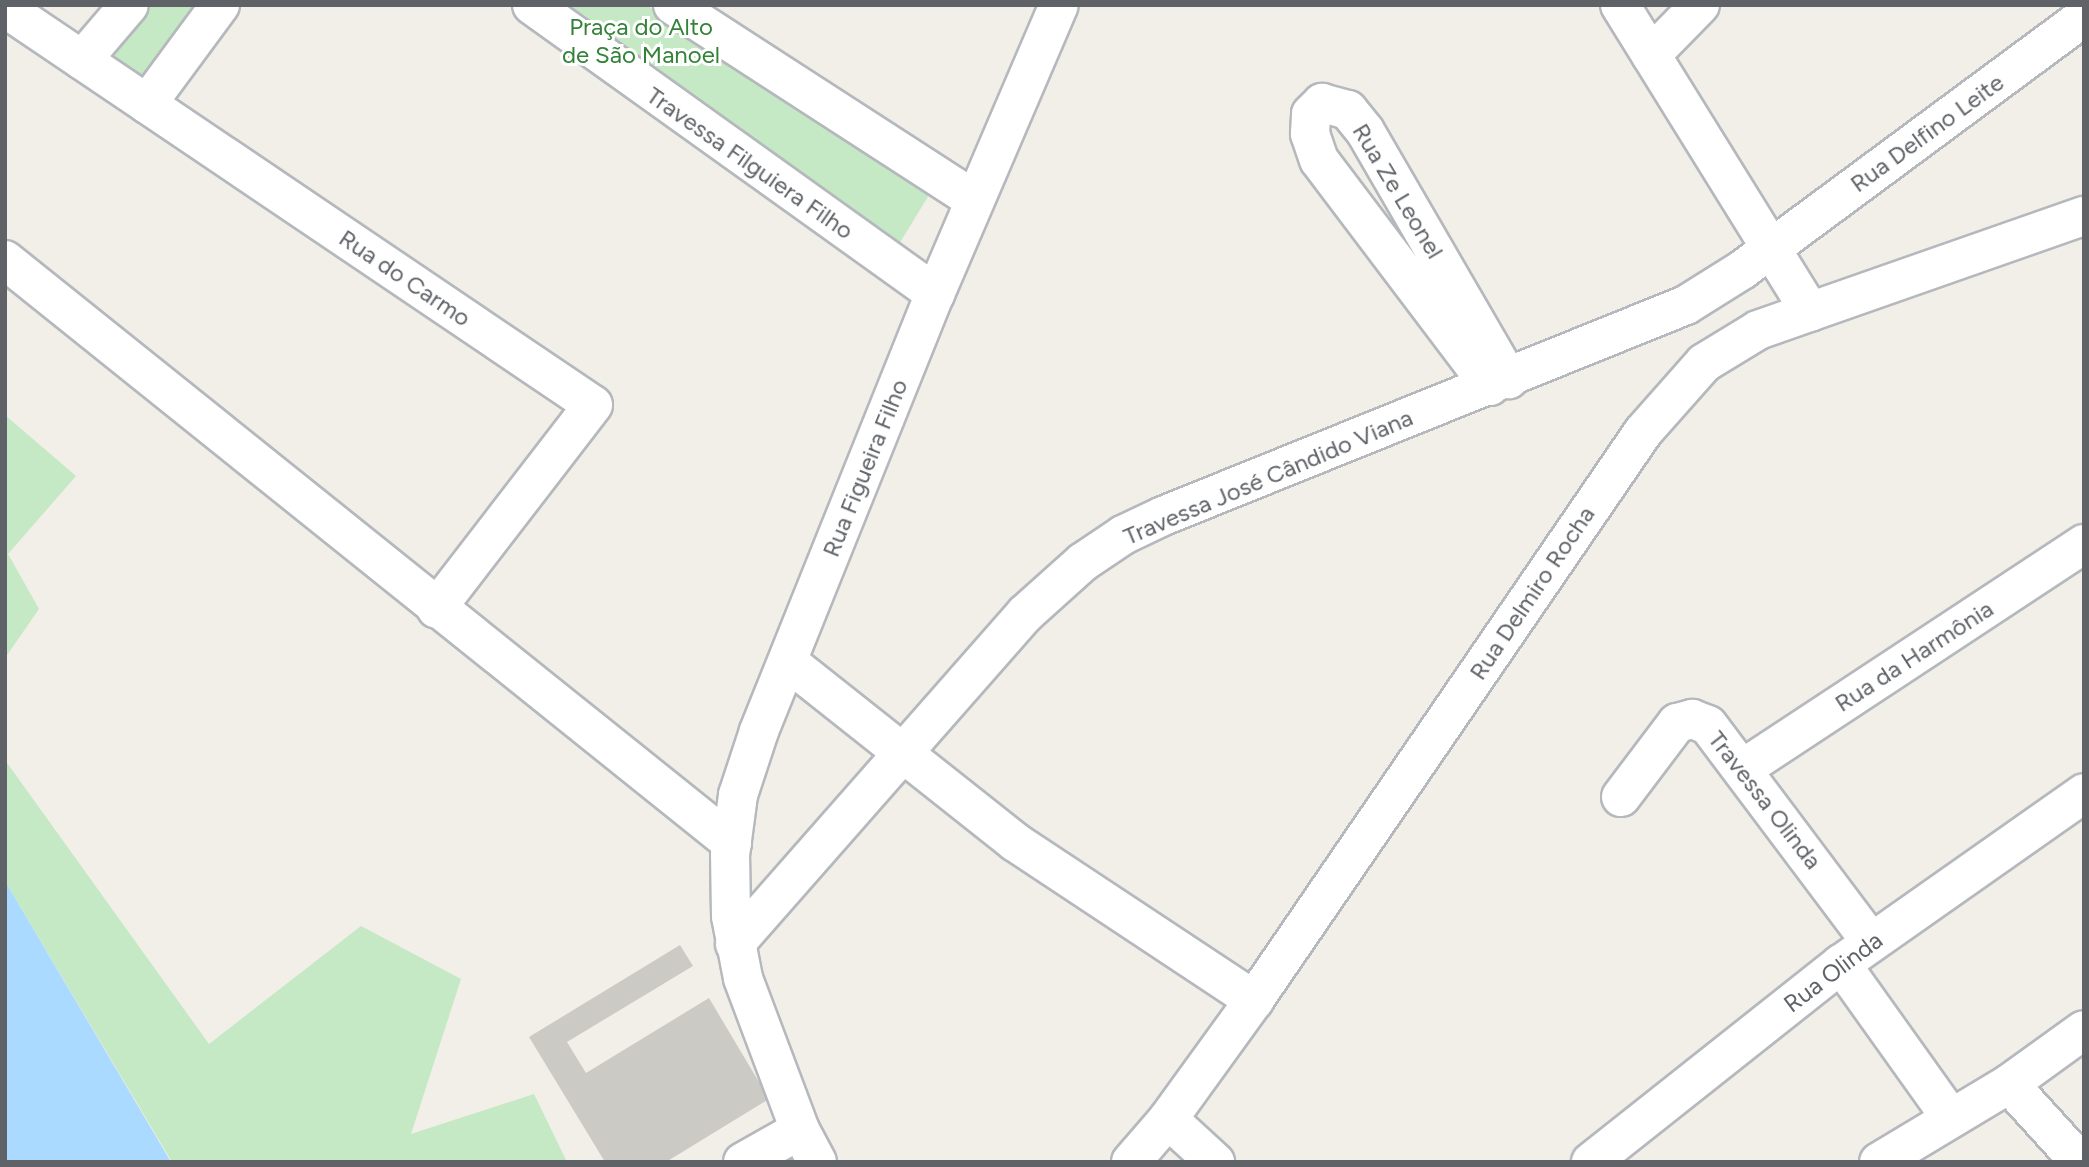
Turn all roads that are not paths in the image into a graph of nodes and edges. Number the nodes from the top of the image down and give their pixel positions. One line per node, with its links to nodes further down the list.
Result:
1 (129, 5): 11 (street)
2 (220, 5): 12 (street)
3 (532, 5): 17 (street, Travessa Filguiera Filho)
4 (673, 5): 13 (street)
5 (1059, 5): 13 (street, Rua Figueira Filho)
6 (1620, 5): 10 (street)
7 (1700, 5): 10 (street)
8 (5, 8): 11 (street, Rua do Carmo)
9 (2084, 17): 15 (street, Rua Delfino Leite)
10 (1651, 55): 15 (street)
11 (82, 60): 12 (street, Rua do Carmo)
12 (147, 104): 21 (street, Rua do Carmo)
13 (974, 200): 17 (street, Rua Figueira Filho)
14 (2084, 215): 18 (street, Rua Delmiro Rocha)
15 (1770, 249): 18 (street); 19 (street, Travessa José Cândido Viana)
16 (5, 260): 21 (street)
17 (935, 294): 22 (street, Rua Figueira Filho)
18 (1810, 312): 30 (street, Rua Delmiro Rocha)
19 (1500, 382): 19 (street, Rua Ze Leonel); 23 (street, Travessa José Cândido Viana)
20 (2084, 544): 24 (street, Rua da Harmônia)
21 (436, 609): 27 (street)
22 (788, 662): 23 (street); 27 (street, Rua Figueira Filho)
23 (904, 753): 28 (street, Travessa José Cândido Viana); 30 (street)
24 (1745, 768): 26 (street, Travessa Olinda); 29 (street, Travessa Olinda)
25 (2084, 793): 29 (street, Rua Olinda)
26 (1620, 797)
27 (732, 843): 28 (street, Rua Figueira Filho)
28 (736, 944): 35 (street, Rua Figueira Filho)
29 (1856, 953): 33 (street, Travessa Olinda); 39 (street, Rua Olinda)
30 (1254, 1000): 34 (street, Rua Delmiro Rocha)
31 (2084, 1030): 32 (street)
32 (2009, 1084): 33 (street); 41 (street)
33 (1951, 1118): 40 (street)
34 (1168, 1119): 37 (street, Rua Delmiro Rocha); 38 (street)
35 (809, 1146): 36 (street)
36 (743, 1162)
37 (1131, 1162)
38 (1215, 1162)
39 (1591, 1162)
40 (1879, 1162)
41 (2080, 1162)

